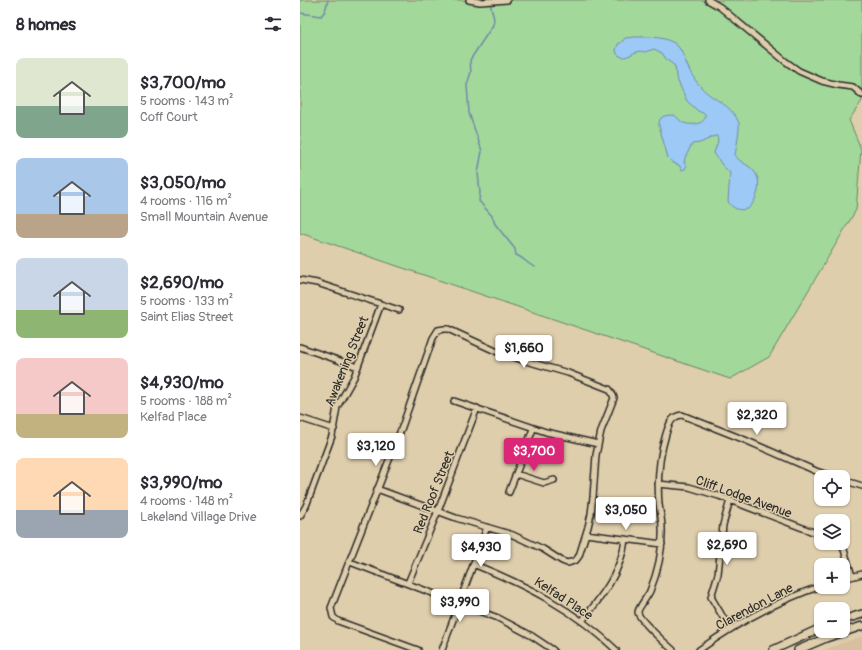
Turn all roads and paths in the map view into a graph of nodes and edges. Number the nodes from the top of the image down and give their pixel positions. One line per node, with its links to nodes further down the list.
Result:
1 (469, 0): 4 (street)
2 (507, 0): 4 (street)
3 (708, 0): 5 (street)
4 (499, 1)
5 (862, 95)
6 (300, 280): 7 (street)
7 (380, 304): 8 (street); 10 (street, Awakening Street)
8 (399, 310)
9 (300, 347): 10 (street)
10 (358, 367): 14 (street, Awakening Street)
11 (454, 401): 12 (street)
12 (477, 408): 15 (street); 26 (street, Red Roof Street)
13 (300, 418): 14 (street)
14 (334, 429): 27 (street, Awakening Street)
15 (533, 429): 16 (street); 18 (street)
16 (598, 444): 23 (street); 30 (street)
17 (814, 470): 21 (street)
18 (516, 474): 19 (street); 24 (street)
19 (554, 480)
20 (850, 482): 22 (street)
21 (658, 484): 25 (street, Cliff Lodge Avenue); 32 (street)
22 (862, 486)
23 (377, 489): 26 (street); 34 (street)
24 (509, 492)
25 (730, 500): 29 (street, Cliff Lodge Avenue); 45 (street)
26 (438, 511): 28 (street); 38 (street, Red Roof Street)
27 (300, 516)
28 (487, 527): 30 (street); 35 (street)
29 (814, 532)
30 (586, 534): 31 (street)
31 (625, 540): 32 (street); 43 (street)
32 (662, 544): 52 (street)
33 (844, 550): 37 (street)
34 (350, 562): 38 (street); 48 (street)
35 (473, 564): 40 (street); 43 (street, Kelfad Place)
36 (862, 574): 37 (street)
37 (852, 576)
38 (408, 583): 40 (street)
39 (814, 589): 45 (street, Clarendon Lane)
40 (459, 603): 49 (street); 50 (street)
41 (862, 614): 42 (main road)
42 (850, 618)
43 (582, 621): 51 (street, Kelfad Place)
44 (862, 626): 47 (main road)
45 (730, 629): 53 (street, Clarendon Lane)
46 (814, 631): 54 (main road)
47 (818, 641): 55 (main road)
48 (418, 650)
49 (442, 650)
50 (553, 650)
51 (616, 650)
52 (673, 650)
53 (699, 650)
54 (773, 650)
55 (798, 650)

